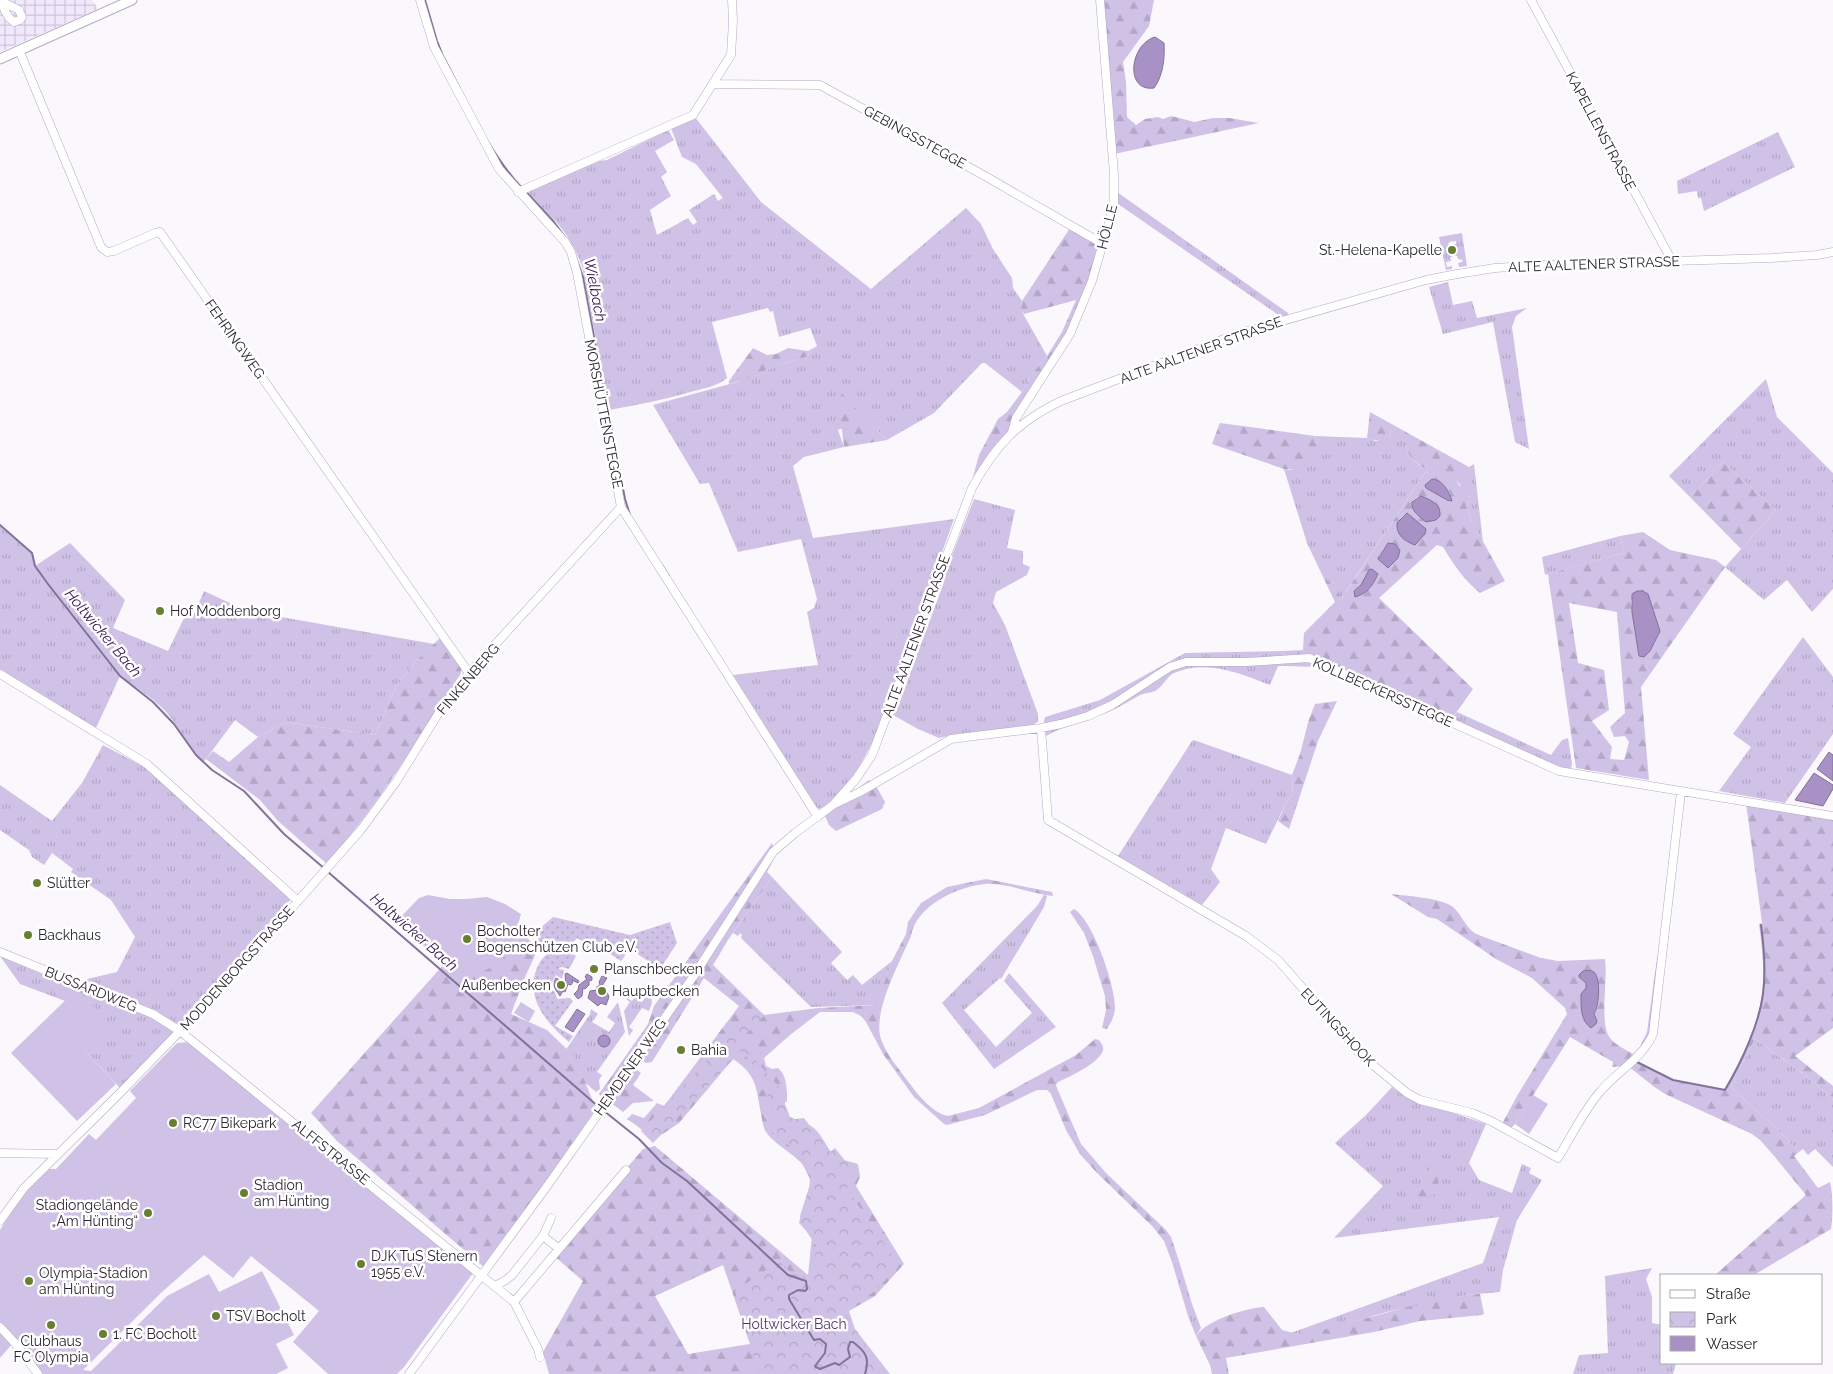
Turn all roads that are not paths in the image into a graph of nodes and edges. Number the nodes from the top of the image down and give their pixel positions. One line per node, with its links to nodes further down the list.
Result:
1 (132, 0): 6 (main road)
2 (420, 0): 9 (street, MORSHÜTTENSTEGGE)
3 (732, 0): 8 (street)
4 (1100, 0): 10 (street, HÖLLE)
5 (1531, 0): 12 (street, KAPELLENSTRASSE)
6 (19, 50): 7 (main road); 16 (street, FEHRINGWEG)
7 (0, 58)
8 (713, 84): 9 (street); 10 (street, GEBINGSSTEGGE)
9 (518, 192): 14 (street, MORSHÜTTENSTEGGE)
10 (1103, 244): 13 (street, HÖLLE)
11 (1833, 252): 12 (street, ALTE AALTENER STRASSE)
12 (1672, 261): 13 (street, ALTE AALTENER STRASSE)
13 (1012, 432): 19 (street, ALTE AALTENER STRASSE)
14 (621, 507): 16 (street, FINKENBERG); 21 (street, MORSHÜTTENSTEGGE)
15 (0, 674): 22 (street, MODDENBORGSTRASSE)
16 (469, 674): 22 (street, FINKENBERG)
17 (1041, 728): 18 (street, KOLLBECKERSSTEGGE); 18 (street, EUTINGSHOOK); 19 (street, KOLLBECKERSSTEGGE)
18 (1681, 792): 20 (street, KOLLBECKERSSTEGGE)
19 (833, 805): 21 (street, ALTE AALTENER STRASSE)
20 (1833, 816)
21 (818, 817): 32 (street, HEMDENER WEG)
22 (298, 901): 24 (street, MODDENBORGSTRASSE)
23 (0, 952): 24 (street, BUSSARDWEG)
24 (180, 1031): 26 (street, MODDENBORGSTRASSE); 32 (street, ALFFSTRASSE)
25 (0, 1153): 26 (street)
26 (57, 1154): 29 (street, MODDENBORGSTRASSE)
27 (626, 1170): 31 (street)
28 (551, 1218): 30 (street)
29 (0, 1222)
30 (543, 1236): 31 (street); 33 (street)
31 (558, 1248): 34 (street)
32 (482, 1275): 33 (street); 38 (street, HEMDENER WEG)
33 (494, 1286): 34 (street)
34 (514, 1302): 36 (street)
35 (0, 1327): 37 (street)
36 (540, 1357)
37 (38, 1374)
38 (409, 1374)

